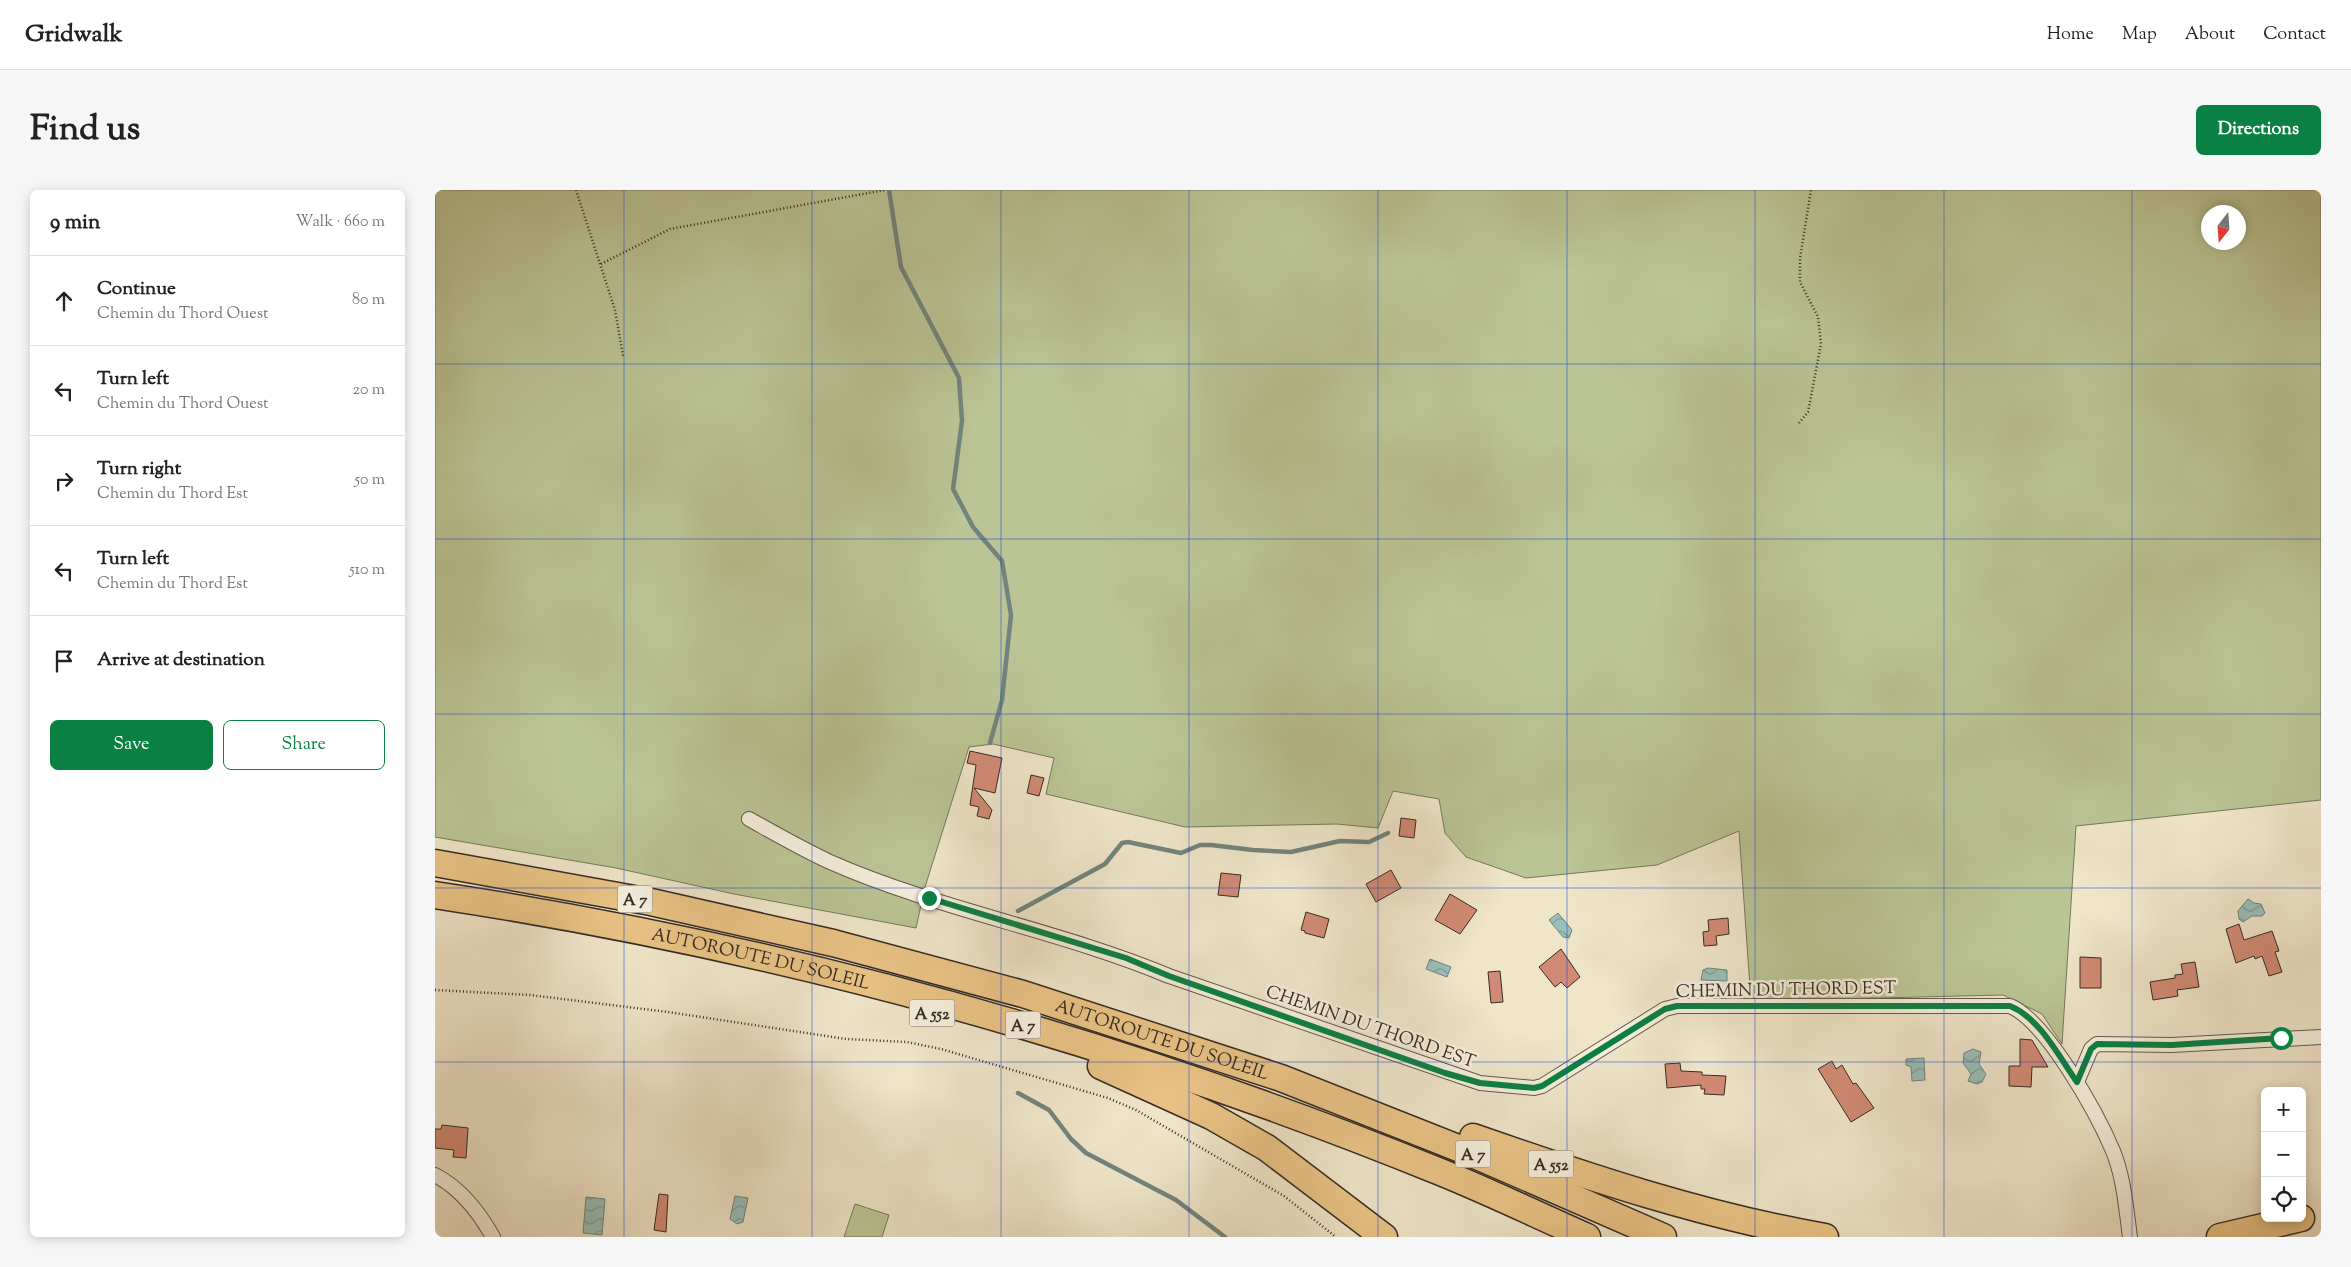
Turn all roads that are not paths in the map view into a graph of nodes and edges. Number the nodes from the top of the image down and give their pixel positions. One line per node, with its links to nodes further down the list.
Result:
1 (749, 819): 7 (street, CHEMIN DU THORD EST)
2 (435, 863): 6 (highway, AUTOROUTE DU SOLEIL / A 7)
3 (435, 895): 16 (highway, AUTOROUTE DU SOLEIL / A 7)
4 (435, 906): 15 (highway, A 552)
5 (2321, 1036): 7 (street)
6 (1281, 1078): 17 (highway, AUTOROUTE DU SOLEIL / A 7); 18 (highway, A 552)
7 (2077, 1082): 19 (street, CHEMIN DU THORD EST)
8 (435, 1175): 14 (street)
9 (2321, 1207): 10 (highway)
10 (2306, 1213)
11 (2321, 1213): 12 (highway)
12 (2306, 1217)
13 (2279, 1223): 20 (highway)
14 (493, 1237)
15 (1384, 1237)
16 (1587, 1237)
17 (1663, 1237)
18 (1825, 1237)
19 (2130, 1237)
20 (2220, 1237)

